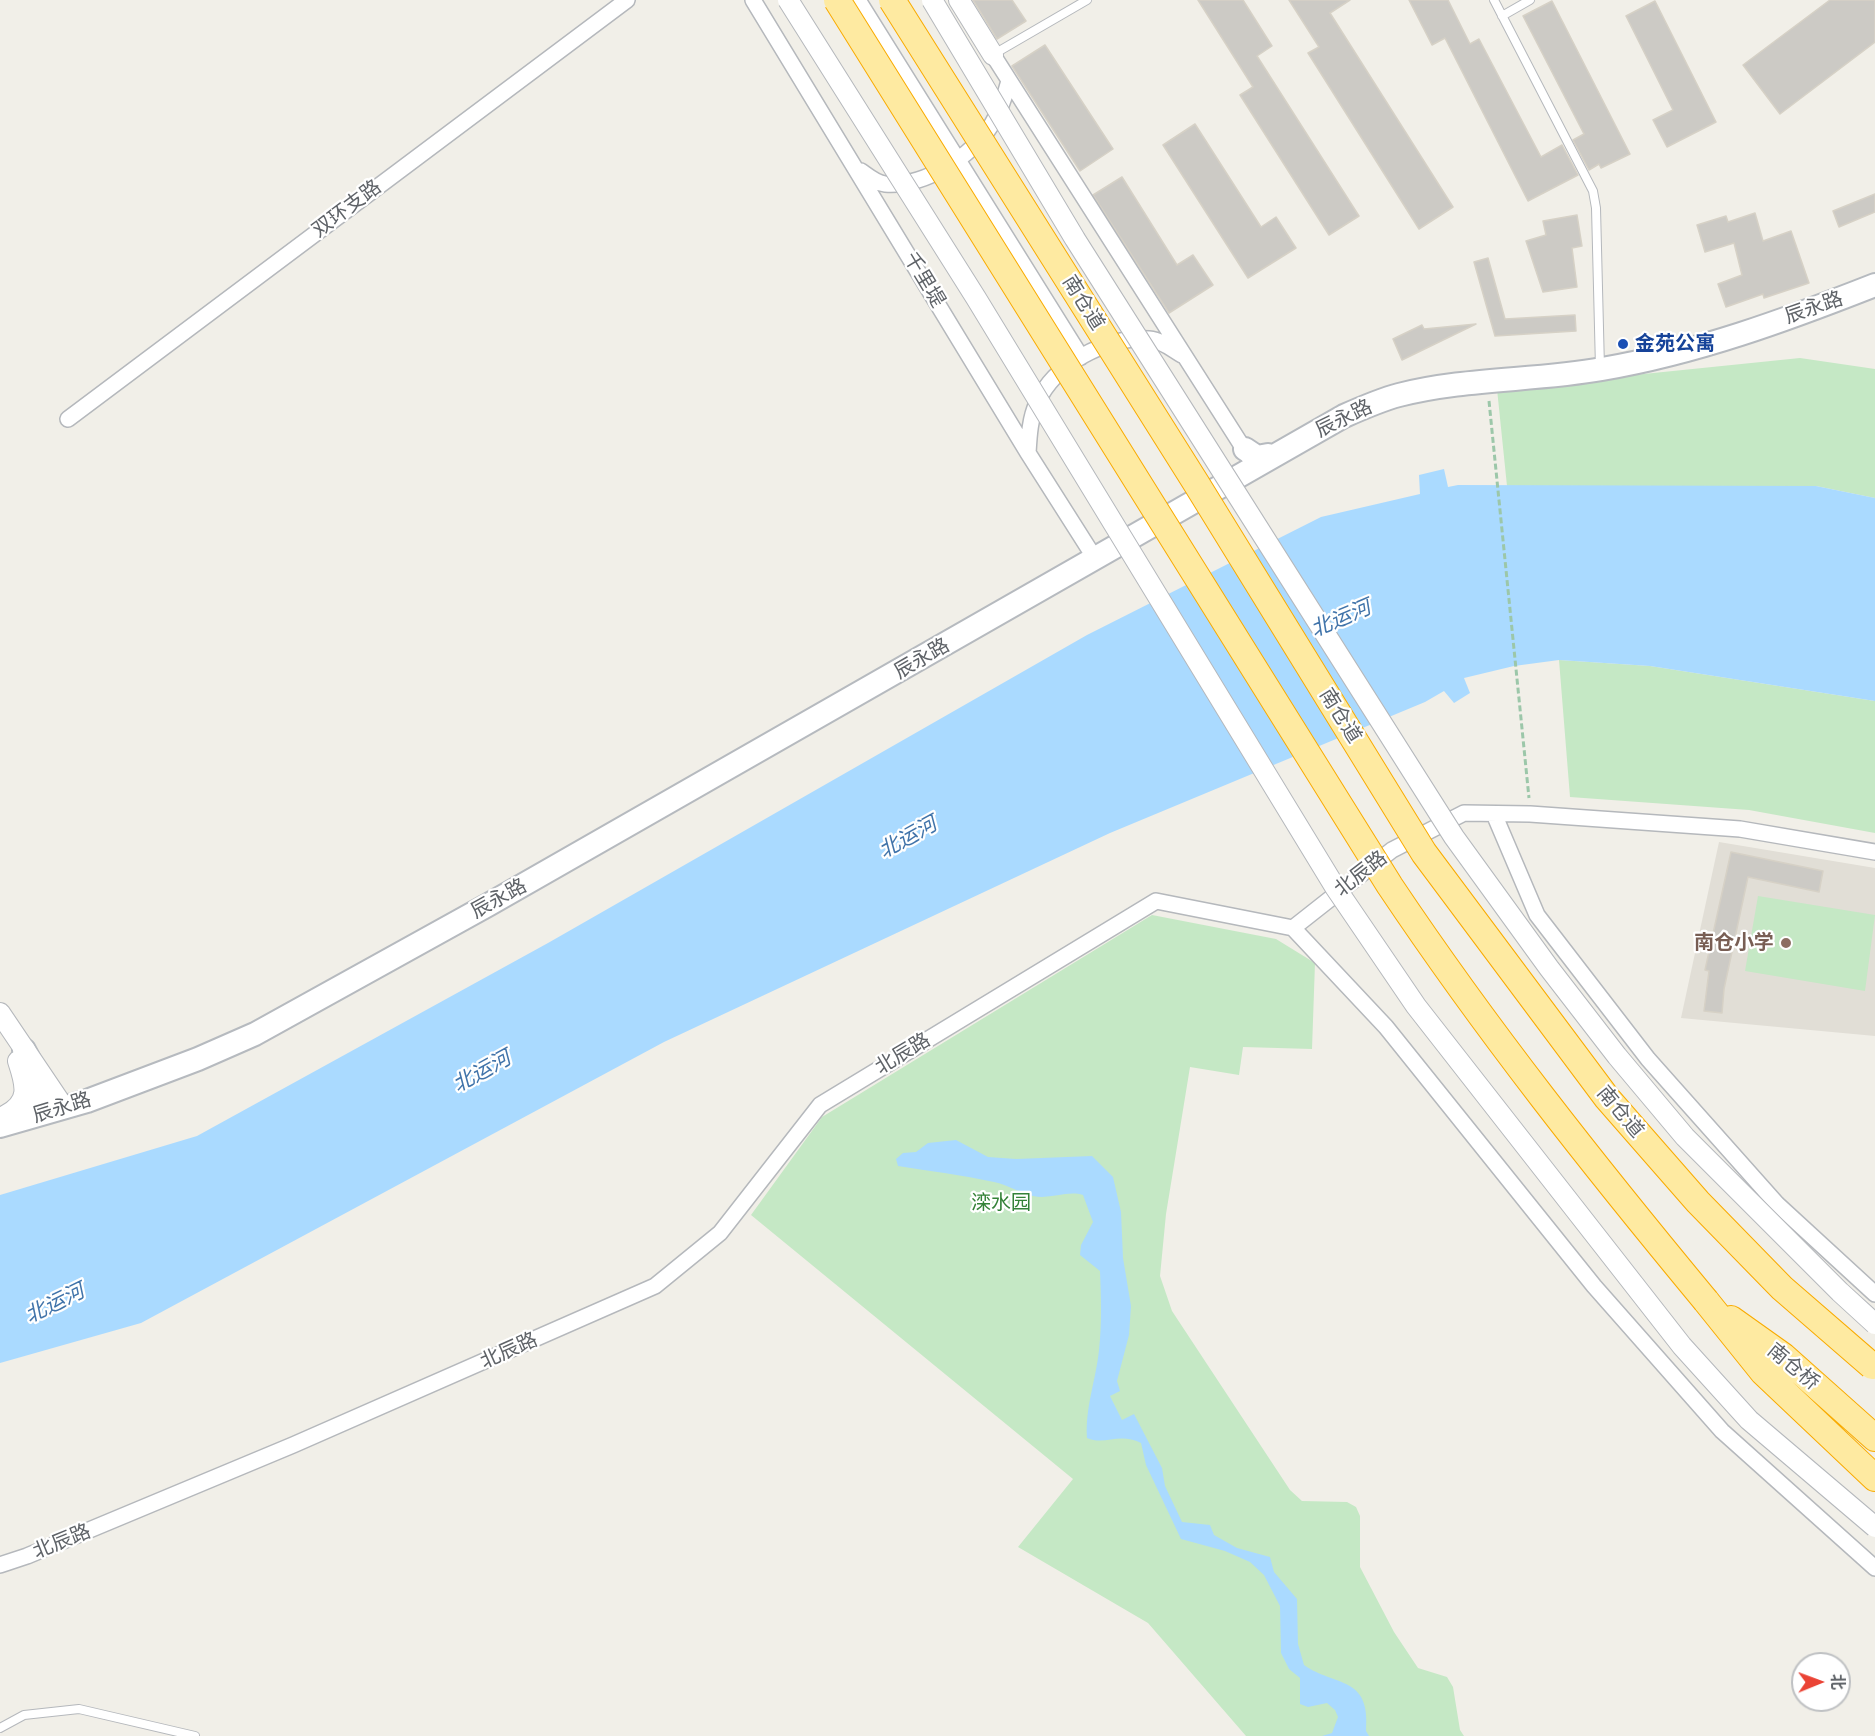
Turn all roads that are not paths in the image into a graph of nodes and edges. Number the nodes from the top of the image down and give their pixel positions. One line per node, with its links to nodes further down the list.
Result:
1 (627, 0): 22 (street, 双环支路)
2 (753, 0): 16 (street, 千里堤)
3 (788, 0): 40 (street, bridge)
4 (837, 0): 35 (highway, bridge)
5 (858, 0): 15 (street)
6 (892, 0): 37 (highway, 南仓道, bridge)
7 (932, 0): 36 (street, bridge)
8 (959, 0): 13 (street)
9 (1087, 0): 13 (lane)
10 (1494, 0): 12 (lane)
11 (1530, 0): 12 (lane)
12 (1502, 15): 21 (lane)
13 (993, 55): 14 (street)
14 (1009, 81): 15 (street); 20 (street)
15 (957, 160): 16 (street); 19 (street)
16 (858, 170): 23 (street, 千里堤)
17 (1875, 278): 21 (main road, 辰永路)
18 (1875, 285): 21 (main road, 辰永路)
19 (1081, 357): 20 (street); 23 (street)
20 (1187, 358): 24 (street)
21 (1600, 367): 24 (main road, 辰永路); 24 (main road, 辰永路)
22 (68, 419)
23 (1028, 453): 25 (street, 千里堤)
24 (1255, 459): 25 (main road, 辰永路)
25 (1094, 558): 32 (main road, 辰永路)
26 (1494, 814): 27 (street, 北辰路); 28 (street, 北辰路); 34 (street)
27 (1875, 852)
28 (1293, 928): 41 (street, 北辰路); 42 (street)
29 (0, 1013): 31 (street)
30 (0, 1035): 31 (street)
31 (21, 1056): 32 (main road); 33 (street)
32 (48, 1104): 33 (main road, 辰永路)
33 (3, 1121)
34 (1875, 1294)
35 (1706, 1301): 38 (highway, 南仓桥); 39 (highway)
36 (1875, 1324)
37 (1874, 1368)
38 (1875, 1438)
39 (1875, 1478)
40 (1875, 1527)
41 (0, 1565)
42 (1875, 1568)
43 (0, 1728): 44 (lane)
44 (195, 1736)

